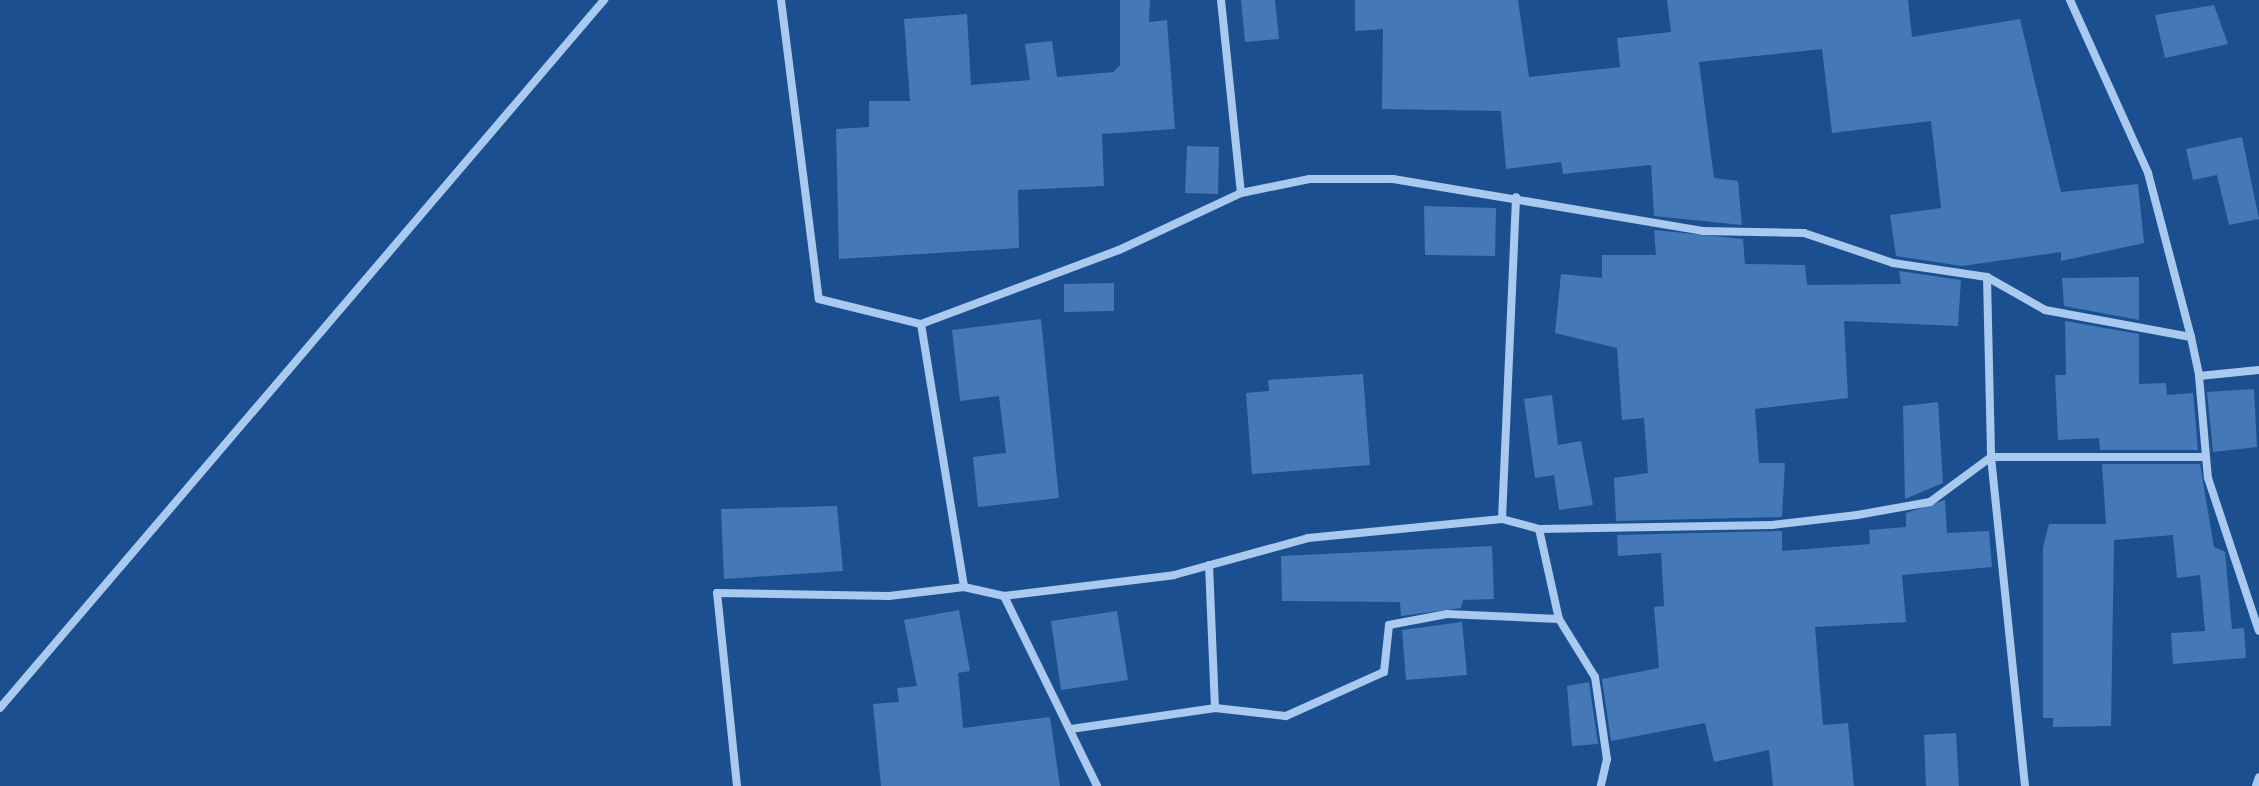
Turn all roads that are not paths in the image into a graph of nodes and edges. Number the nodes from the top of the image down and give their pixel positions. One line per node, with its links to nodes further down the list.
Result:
1 (604, 0): 21 (street)
2 (781, 0): 8 (street)
3 (1221, 0): 5 (street)
4 (2070, 0): 9 (street)
5 (1241, 193): 6 (street); 8 (street)
6 (1516, 197): 7 (street); 14 (street)
7 (1987, 277): 9 (street); 12 (street)
8 (921, 324): 17 (street)
9 (2191, 337): 11 (street)
10 (2259, 370): 11 (street)
11 (2199, 376): 13 (street)
12 (1991, 457): 13 (street); 15 (street); 28 (street)
13 (2205, 457): 20 (street)
14 (1502, 519): 15 (street); 16 (street)
15 (1539, 529): 19 (street)
16 (1209, 565): 18 (street); 22 (street)
17 (964, 587): 18 (street); 25 (street)
18 (1004, 596): 23 (street)
19 (1559, 619): 22 (street); 27 (street)
20 (2259, 631)
21 (0, 708)
22 (1215, 708): 23 (street)
23 (1071, 729): 26 (street)
24 (2259, 777): 29 (street)
25 (737, 786)
26 (1097, 786)
27 (1601, 786)
28 (2025, 786)
29 (2256, 786)

